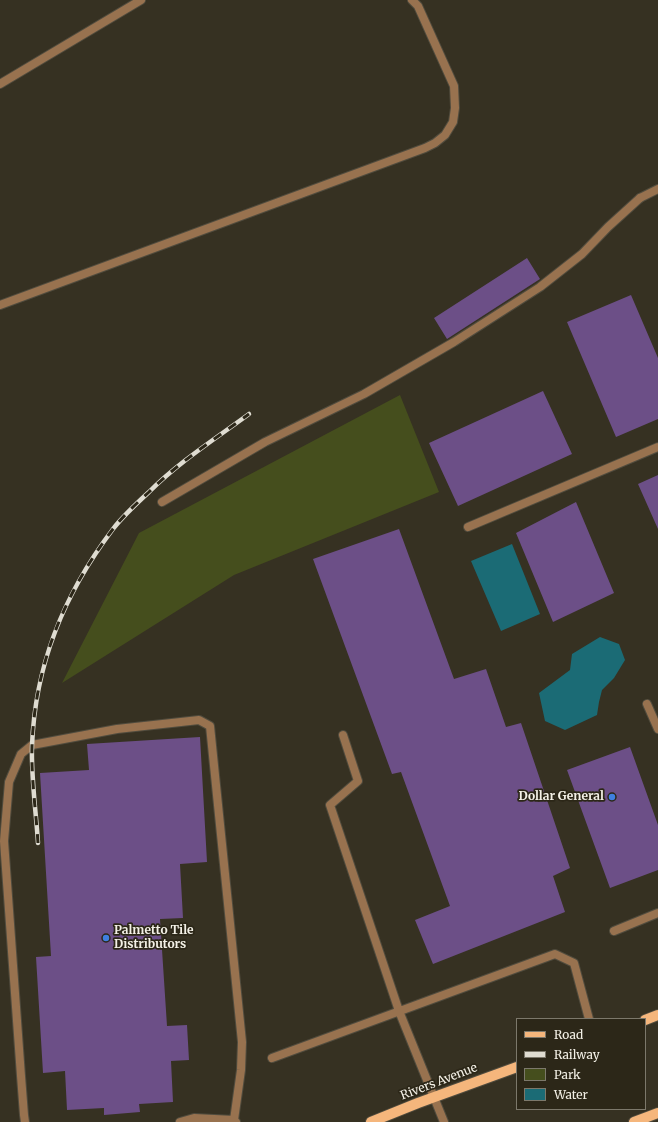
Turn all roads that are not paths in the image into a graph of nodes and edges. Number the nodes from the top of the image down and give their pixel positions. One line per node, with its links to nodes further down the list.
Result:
1 (141, 0): 3 (street)
2 (412, 0): 5 (street)
3 (0, 84)
4 (658, 189): 7 (street)
5 (0, 305)
6 (658, 447): 8 (street)
7 (162, 502)
8 (468, 527)
9 (648, 704): 10 (street)
10 (658, 729)
11 (343, 736): 14 (street)
12 (658, 913): 13 (street)
13 (614, 931)
14 (399, 1011): 16 (street); 18 (street); 20 (street)
15 (658, 1015): 17 (main road)
16 (589, 1018)
17 (646, 1020)
18 (272, 1058)
19 (516, 1067): 20 (main road, Rivers Avenue)
20 (434, 1097): 25 (main road, Rivers Avenue); 26 (street)
21 (658, 1113): 27 (main road)
22 (235, 1121): 23 (street); 24 (street)
23 (25, 1122)
24 (180, 1122)
25 (371, 1122)
26 (444, 1122)
27 (635, 1122)

